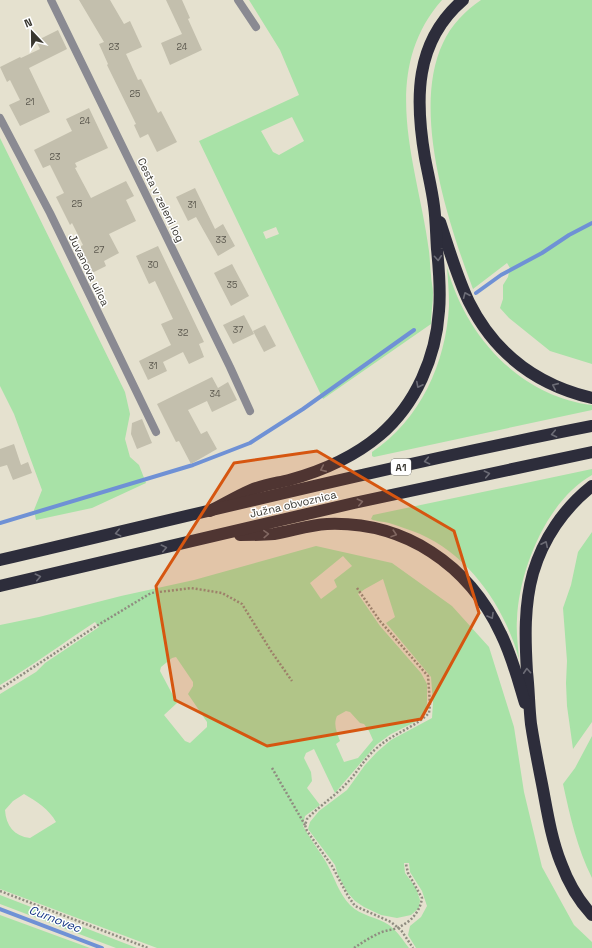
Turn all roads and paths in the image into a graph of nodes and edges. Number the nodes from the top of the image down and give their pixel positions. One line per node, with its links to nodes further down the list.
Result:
1 (51, 0): 8 (street, Cesta v zeleni log)
2 (238, 0): 4 (street)
3 (463, 0): 6 (highway)
4 (256, 26)
5 (0, 118): 10 (street, Juvanova ulica)
6 (434, 206): 7 (highway, one-way to 6); 13 (highway, one-way to 13)
7 (592, 398)
8 (250, 411)
9 (592, 426): 13 (highway, Južna obvoznica / A1, one-way to 13)
10 (156, 432)
11 (592, 452): 14 (highway, Južna obvoznica / A1, one-way to 11)
12 (592, 486): 20 (highway, one-way to 12)
13 (210, 511): 15 (highway, Južna obvoznica / A1, one-way to 15)
14 (213, 536): 16 (highway, Južna obvoznica / A1, one-way to 14); 20 (highway, one-way to 20)
15 (0, 560)
16 (0, 586)
17 (357, 588): 22 (path)
18 (292, 681): 19 (path)
19 (0, 689)
20 (531, 724): 25 (highway)
21 (272, 768): 22 (path)
22 (305, 825): 26 (path)
23 (406, 864): 26 (path)
24 (0, 891): 27 (path)
25 (592, 915)
26 (398, 928): 28 (path); 29 (path)
27 (148, 948)
28 (354, 948)
29 (413, 948)

